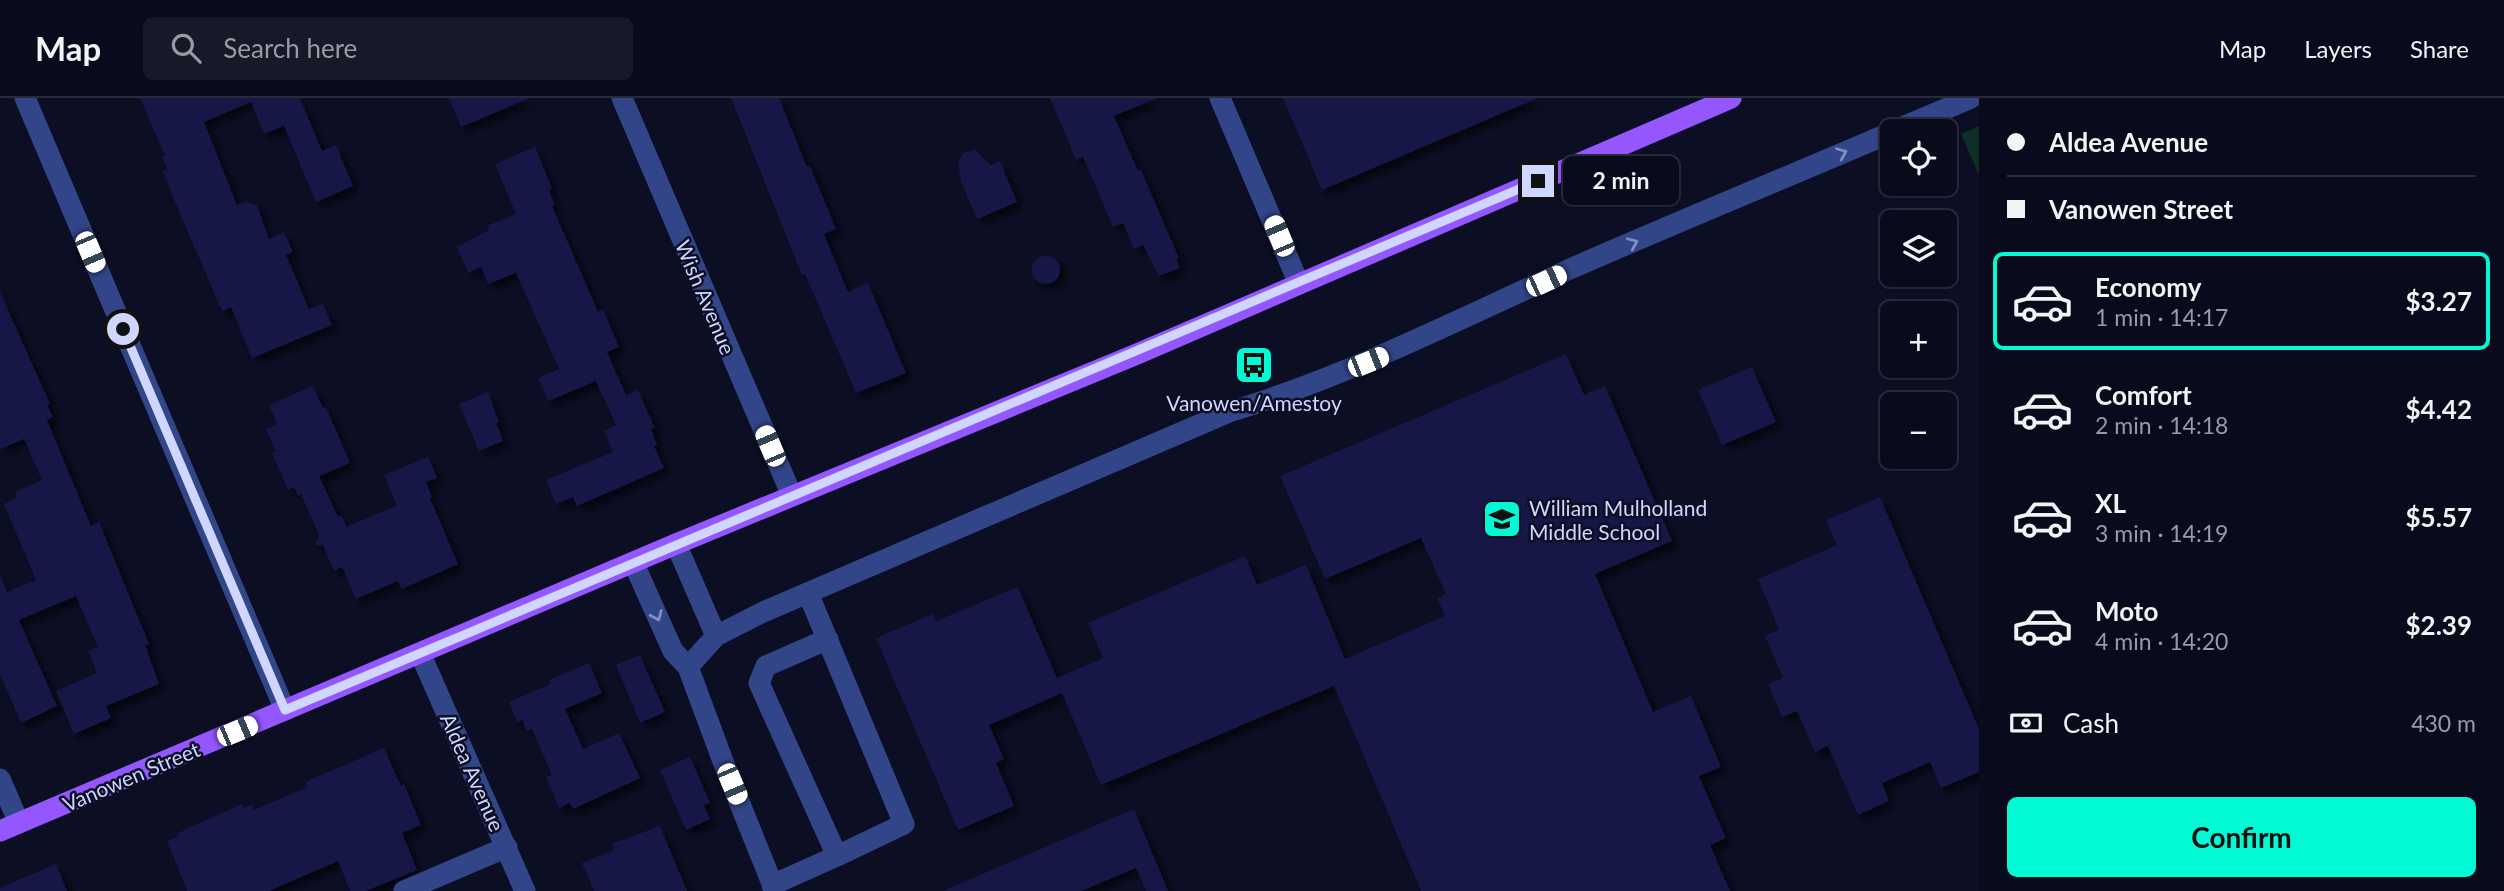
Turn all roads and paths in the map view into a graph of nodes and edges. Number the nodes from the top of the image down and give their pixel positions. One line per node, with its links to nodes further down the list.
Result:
1 (25, 98): 17 (street)
2 (622, 98): 9 (street, Wish Avenue)
3 (1220, 98): 8 (street)
4 (1731, 98): 8 (main road, Vanowen Street)
5 (1971, 98): 6 (street)
6 (1922, 119)
7 (1880, 137): 12 (street, one-way to 7)
8 (1299, 284): 9 (main road, Vanowen Street)
9 (792, 496): 10 (main road, Vanowen Street)
10 (676, 544): 11 (main road, Vanowen Street); 13 (street)
11 (634, 562): 15 (main road, Vanowen Street); 16 (street, one-way to 16)
12 (808, 593): 13 (street); 14 (street)
13 (716, 636): 16 (street)
14 (828, 639): 21 (street); 21 (street)
15 (420, 653): 17 (main road, Vanowen Street); 20 (street, Aldea Avenue)
16 (688, 667): 22 (street)
17 (285, 710): 19 (main road, Vanowen Street)
18 (0, 779): 19 (street)
19 (9, 827)
20 (507, 847): 23 (street); 24 (street, Aldea Avenue)
21 (837, 856): 22 (street)
22 (774, 888)
23 (404, 891)
24 (525, 891)

